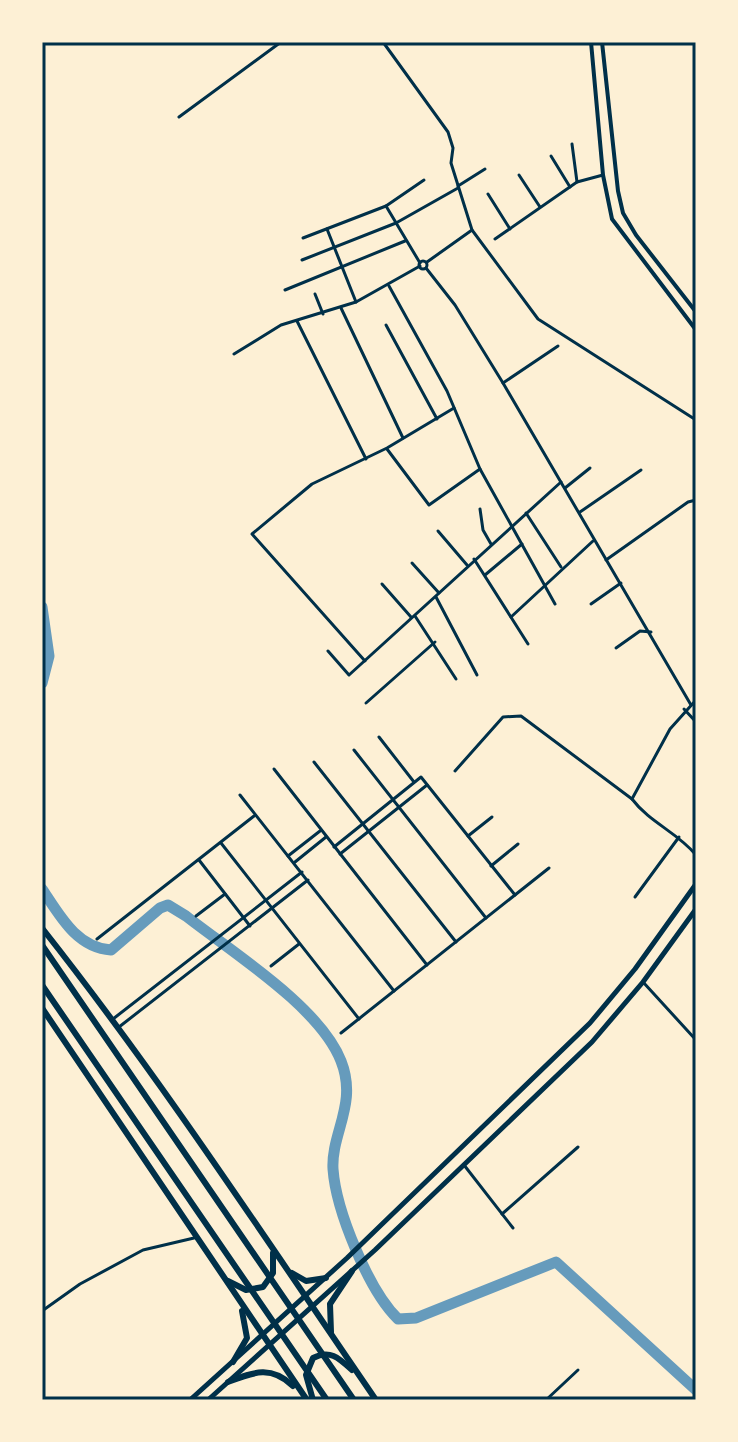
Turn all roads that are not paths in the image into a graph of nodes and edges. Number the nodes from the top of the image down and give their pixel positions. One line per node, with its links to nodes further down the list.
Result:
1 (281, 42): 5 (street)
2 (383, 42): 13 (street)
3 (591, 42): 10 (street)
4 (602, 42): 36 (street)
5 (179, 117)
6 (572, 144): 12 (street)
7 (551, 156): 14 (street)
8 (485, 169): 13 (street)
9 (519, 175): 17 (street)
10 (603, 175): 12 (street); 40 (street)
11 (424, 180): 16 (street)
12 (577, 182): 14 (street)
13 (458, 187): 18 (street); 21 (street)
14 (570, 187): 17 (street)
15 (488, 194): 20 (street)
16 (386, 206): 18 (street); 19 (street)
17 (540, 207): 20 (street)
18 (396, 223): 24 (street); 25 (street)
19 (327, 229): 22 (street); 25 (street)
20 (510, 229): 23 (street)
21 (472, 230): 27 (street); 46 (street)
22 (303, 238)
23 (495, 239)
24 (405, 241): 28 (street); 29 (street)
25 (333, 248): 26 (street); 29 (street)
26 (302, 260)
27 (427, 262): 28 (street); 30 (street)
28 (420, 265): 30 (street); 31 (street)
29 (341, 268): 32 (street); 34 (street)
30 (426, 268): 43 (street)
31 (389, 286): 34 (street); 44 (street)
32 (285, 290)
33 (315, 294): 37 (street)
34 (356, 302): 35 (street)
35 (341, 308): 37 (street); 47 (street)
36 (696, 312)
37 (323, 314): 38 (street)
38 (297, 321): 42 (street); 49 (street)
39 (386, 325): 45 (street)
40 (696, 330)
41 (558, 346): 43 (street)
42 (234, 354)
43 (503, 383): 53 (street)
44 (454, 408): 45 (street); 51 (street)
45 (437, 419): 47 (street)
46 (696, 420)
47 (404, 439): 48 (street)
48 (387, 448): 49 (street); 51 (street)
49 (366, 459): 83 (street)
50 (590, 468): 54 (street)
51 (480, 469): 59 (street)
52 (641, 470): 57 (street)
53 (561, 482): 54 (street); 58 (street)
54 (565, 488): 57 (street)
55 (696, 500): 65 (street)
56 (480, 509): 63 (street)
57 (580, 512): 61 (street)
58 (526, 513): 59 (street); 68 (street)
59 (511, 525): 62 (street); 63 (street)
60 (438, 531): 67 (street)
61 (594, 540): 65 (street); 68 (street)
62 (523, 543): 69 (street); 70 (street)
63 (491, 544): 64 (street)
64 (474, 559): 67 (street); 69 (street)
65 (606, 560): 71 (street)
66 (412, 563): 73 (street)
67 (467, 565): 73 (street)
68 (561, 567): 70 (street)
69 (485, 575): 77 (street)
70 (545, 582): 74 (street); 77 (street)
71 (621, 583): 75 (street); 78 (street)
72 (382, 584): 76 (street)
73 (437, 594): 76 (street); 84 (street)
74 (555, 604)
75 (591, 604)
76 (413, 617): 79 (street); 83 (street)
77 (511, 617): 80 (street)
78 (651, 632): 81 (street); 88 (street)
79 (435, 642): 85 (street); 87 (street)
80 (528, 644)
81 (616, 648)
82 (328, 651): 83 (street)
83 (365, 661)
84 (477, 675)
85 (456, 679)
86 (696, 700): 88 (street)
87 (366, 703)
88 (691, 705): 89 (street)
89 (684, 709): 90 (street); 99 (street)
90 (696, 722)
91 (379, 737): 96 (street)
92 (354, 750): 100 (street)
93 (314, 762): 104 (street)
94 (274, 769): 105 (street)
95 (455, 771): 99 (street)
96 (414, 782): 97 (street); 100 (street)
97 (427, 785): 101 (street); 107 (street)
98 (240, 795): 102 (street)
99 (632, 799): 109 (street)
100 (393, 800): 101 (street); 104 (street)
101 (399, 807): 106 (street); 130 (street)
102 (255, 815): 110 (street); 115 (street)
103 (492, 817): 107 (street)
104 (363, 824): 106 (street); 112 (street)
105 (321, 830): 108 (street); 115 (street)
106 (369, 831): 113 (street); 136 (street)
107 (468, 836): 118 (street)
108 (326, 837): 112 (street); 117 (street)
109 (679, 837): 114 (street); 125 (street)
110 (221, 843): 116 (street); 126 (street)
111 (518, 844): 118 (street)
112 (334, 847): 113 (street)
113 (340, 854): 142 (street)
114 (696, 855)
115 (288, 856): 117 (street)
116 (199, 860): 123 (street); 134 (street)
117 (294, 863): 120 (street)
118 (491, 866): 124 (street)
119 (549, 868): 124 (street)
120 (302, 872): 121 (street); 126 (street)
121 (308, 880): 127 (street); 146 (street)
122 (696, 884): 162 (main road)
123 (225, 894): 129 (street); 131 (street)
124 (515, 895): 130 (street)
125 (635, 897)
126 (266, 901): 127 (street); 131 (street)
127 (272, 909): 132 (street); 137 (street)
128 (696, 909): 144 (main road)
129 (196, 916)
130 (486, 918): 136 (street)
131 (244, 919): 132 (street); 135 (street)
132 (250, 926): 139 (street)
133 (42, 928): 148 (highway)
134 (97, 939)
135 (216, 942): 139 (street); 140 (street)
136 (456, 942): 142 (street)
137 (299, 944): 143 (street); 149 (street)
138 (42, 945): 179 (highway)
139 (222, 949): 141 (street)
140 (195, 958): 141 (street); 148 (street)
141 (201, 965): 150 (street)
142 (427, 965): 146 (street)
143 (271, 966)
144 (643, 982): 152 (street); 154 (main road)
145 (42, 985): 178 (highway)
146 (394, 991): 149 (street)
147 (42, 1008): 157 (highway)
148 (113, 1019): 150 (highway)
149 (359, 1019): 151 (street)
150 (119, 1027): 158 (highway)
151 (341, 1033)
152 (696, 1040)
153 (578, 1147): 155 (street)
154 (464, 1165): 155 (street); 159 (main road)
155 (502, 1214): 156 (street)
156 (513, 1228)
157 (194, 1238): 161 (highway); 166 (street)
158 (271, 1245): 160 (highway); 161 (highway)
159 (355, 1268): 165 (main road); 167 (highway)
160 (289, 1271): 162 (highway); 163 (highway)
161 (223, 1277): 164 (highway)
162 (326, 1278): 163 (main road)
163 (305, 1296): 165 (highway); 168 (main road)
164 (240, 1303): 168 (highway); 170 (highway)
165 (312, 1307): 167 (highway); 169 (main road)
166 (42, 1311)
167 (332, 1334): 172 (highway)
168 (262, 1335): 169 (highway); 170 (main road)
169 (269, 1345): 173 (main road); 174 (highway)
170 (233, 1362): 175 (main road)
171 (578, 1370): 181 (street)
172 (360, 1378): 177 (highway); 180 (highway)
173 (228, 1382): 174 (highway); 176 (main road)
174 (306, 1399)
175 (190, 1400)
176 (208, 1400)
177 (313, 1400)
178 (327, 1400)
179 (354, 1400)
180 (376, 1400)
181 (546, 1400)

